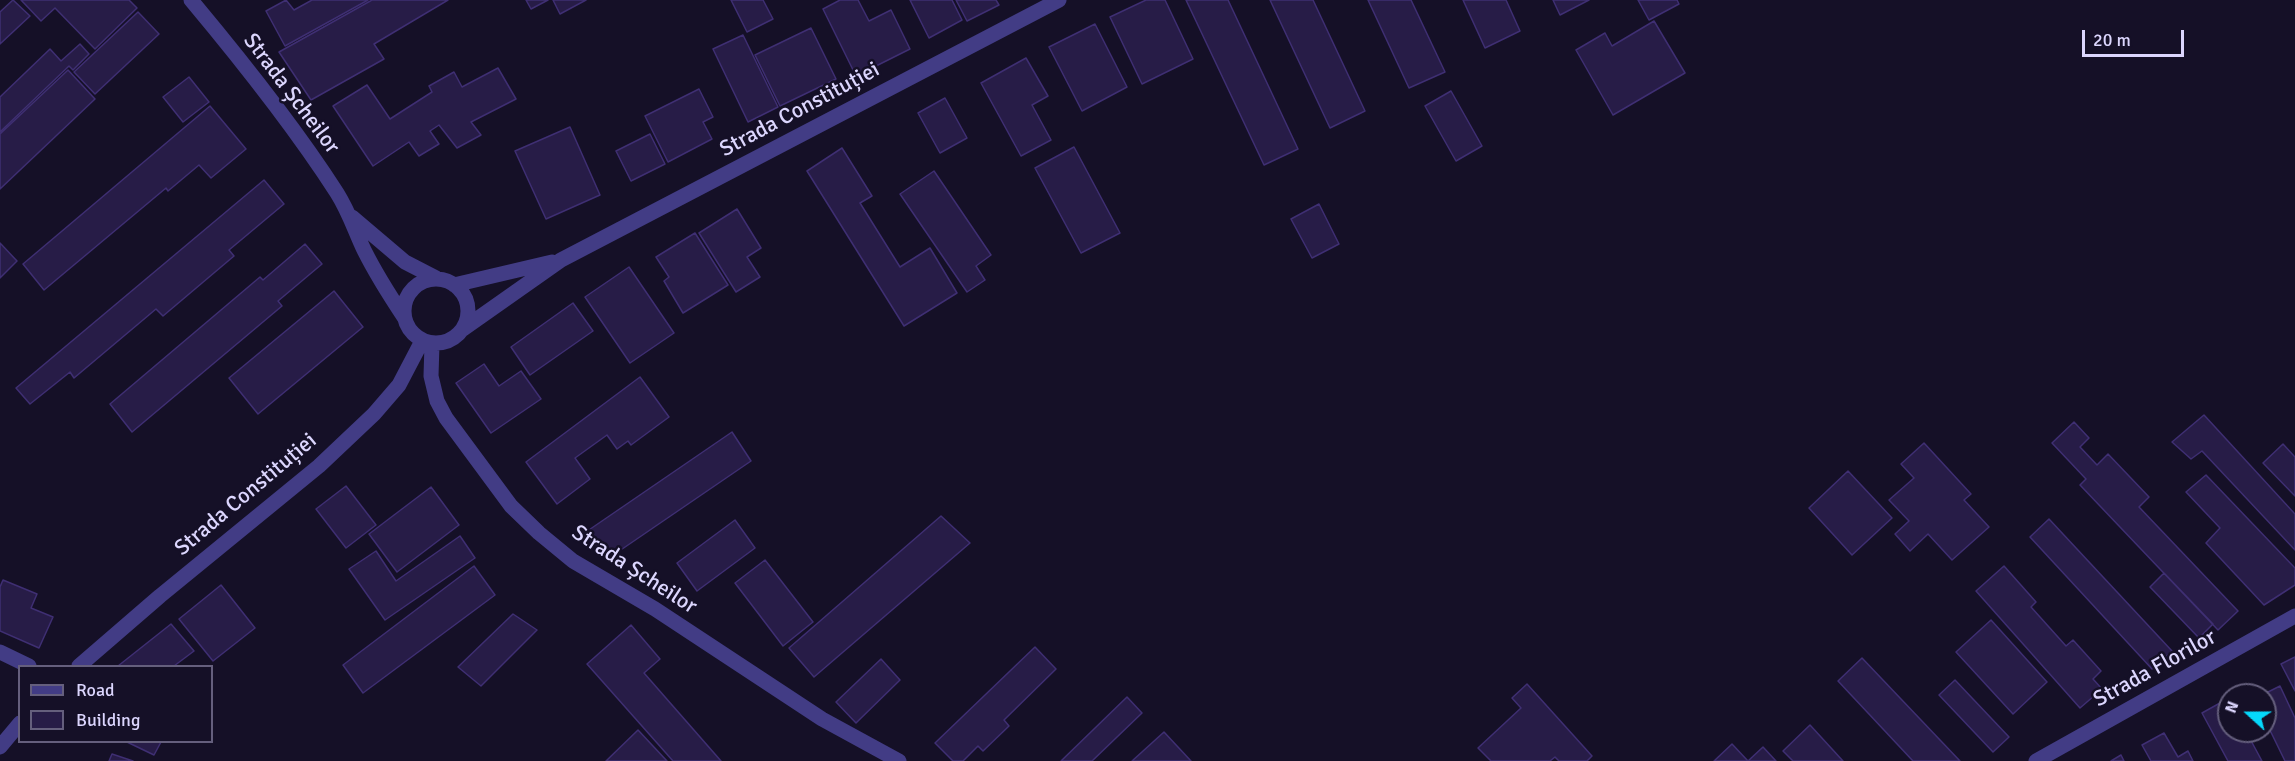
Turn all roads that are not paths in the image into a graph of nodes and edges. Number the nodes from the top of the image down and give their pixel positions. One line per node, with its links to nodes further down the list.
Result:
1 (191, 0): 3 (street, Strada Șcheilor)
2 (1059, 0): 4 (street, Strada Constituției)
3 (352, 217): 5 (street, Strada Șcheilor); 7 (street, Strada Șcheilor)
4 (561, 260): 6 (street, Strada Constituției); 8 (street, Strada Constituției)
5 (436, 278): 6 (street); 7 (street)
6 (454, 285): 8 (street)
7 (404, 317): 9 (street)
8 (463, 329): 9 (street)
9 (427, 342): 13 (street, Strada Constituției); 16 (street, Strada Șcheilor)
10 (2295, 616): 17 (street, Strada Florilor)
11 (0, 652): 12 (street)
12 (27, 665)
13 (80, 665)
14 (18, 725): 15 (street)
15 (0, 747)
16 (899, 761)
17 (2036, 761)

